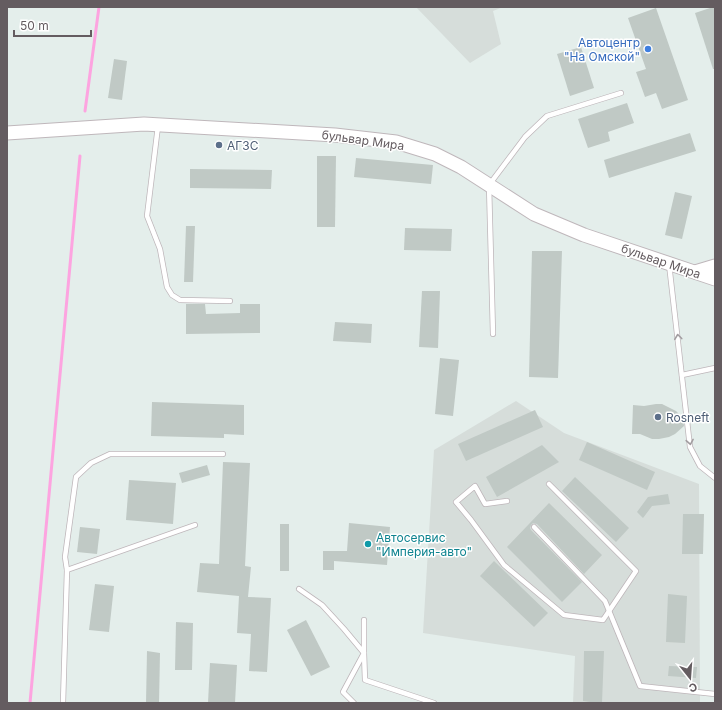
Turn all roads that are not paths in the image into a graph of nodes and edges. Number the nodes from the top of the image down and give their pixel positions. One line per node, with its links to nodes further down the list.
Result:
1 (622, 93): 4 (lane)
2 (158, 124): 3 (street, бульвар Мира); 4 (street, бульвар Мира); 9 (lane)
3 (7, 133)
4 (489, 185): 5 (street, бульвар Мира); 10 (lane)
5 (668, 263): 7 (street, бульвар Мира); 12 (lane, one-way to 5)
6 (715, 266): 7 (street)
7 (695, 272): 8 (street, бульвар Мира)
8 (715, 279)
9 (230, 301)
10 (493, 334)
11 (715, 368): 12 (lane)
12 (682, 375): 14 (lane, one-way to 14)
13 (223, 454): 19 (lane)
14 (715, 478)
15 (549, 484): 21 (lane)
16 (507, 501): 21 (lane)
17 (195, 525): 19 (lane)
18 (534, 527): 21 (lane)
19 (67, 570): 25 (lane)
20 (299, 589): 23 (lane)
21 (610, 611): 24 (lane)
22 (364, 620): 23 (lane)
23 (364, 654): 26 (lane); 27 (lane)
24 (715, 694)
25 (63, 703)
26 (354, 703)
27 (434, 703)

